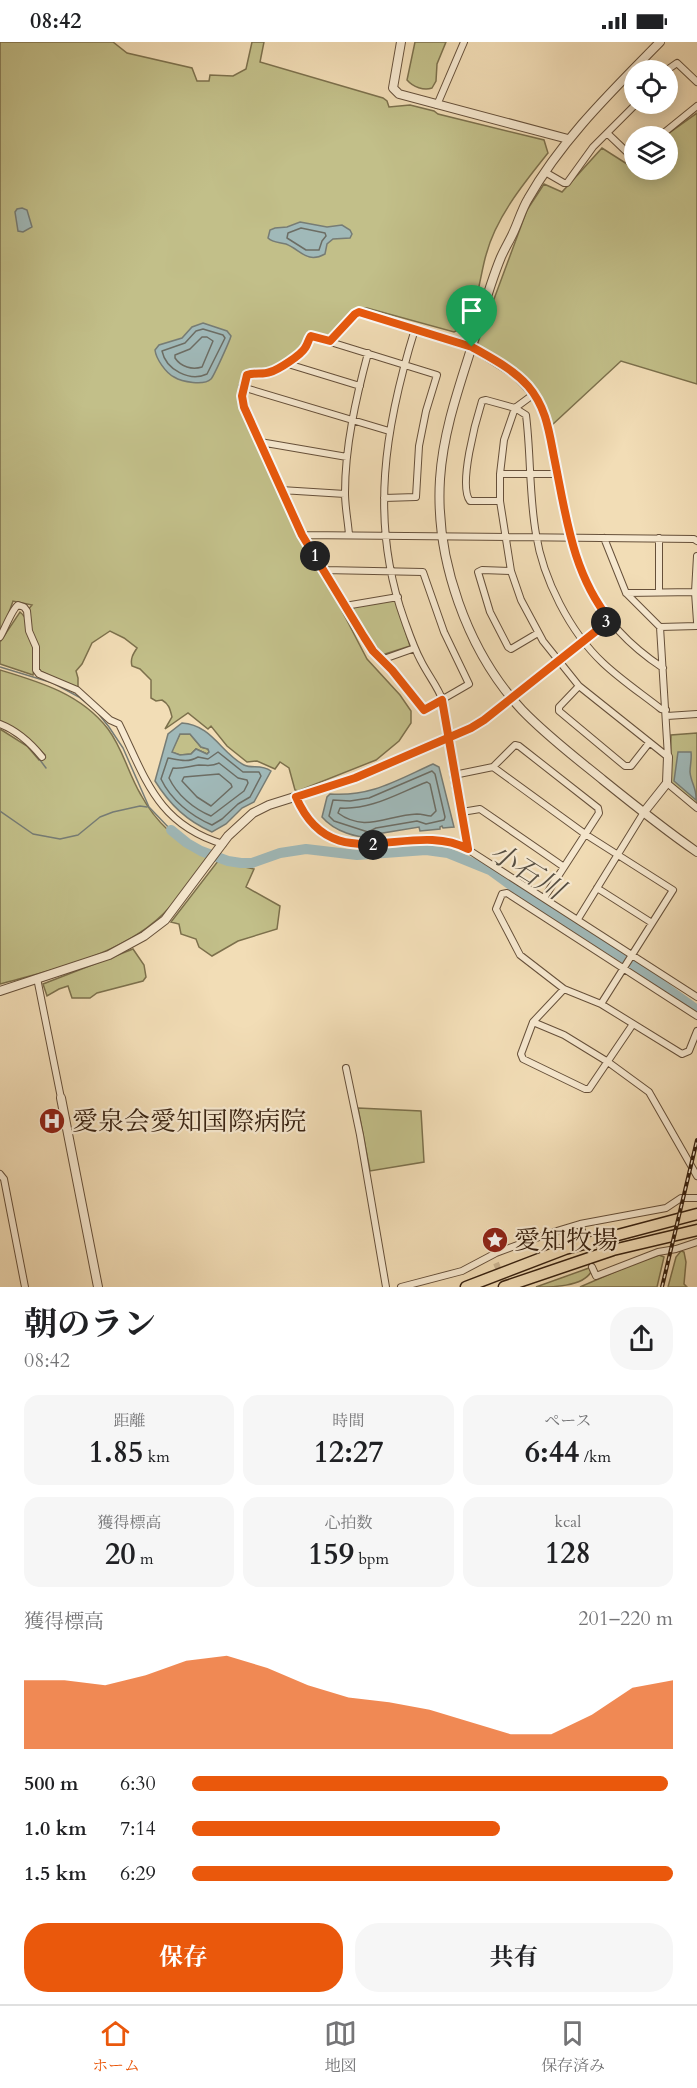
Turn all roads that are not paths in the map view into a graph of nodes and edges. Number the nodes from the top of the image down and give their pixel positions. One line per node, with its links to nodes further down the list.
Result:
1 (401, 42): 6 (street)
2 (464, 42): 6 (street)
3 (660, 42): 11 (street)
4 (678, 64): 5 (street)
5 (697, 82)
6 (437, 105): 11 (street)
7 (697, 106): 9 (street)
8 (626, 114): 10 (street)
9 (672, 126)
10 (607, 133): 12 (street); 13 (street)
11 (568, 139): 13 (street)
12 (624, 149)
13 (545, 172): 16 (street)
14 (415, 329): 15 (street); 16 (street); 18 (street)
15 (330, 341): 17 (street); 19 (street)
16 (472, 347): 22 (street); 38 (street)
17 (368, 352): 18 (street); 20 (street)
18 (404, 363): 25 (street); 33 (street)
19 (288, 364): 20 (street); 21 (street)
20 (360, 386): 24 (street)
21 (243, 387): 24 (street); 26 (street)
22 (534, 394): 23 (street); 30 (street)
23 (514, 408): 28 (street); 29 (street); 34 (street)
24 (353, 420): 25 (street); 27 (street)
25 (389, 431): 33 (street)
26 (260, 442): 27 (street); 31 (street)
27 (347, 457): 32 (street)
28 (500, 474): 29 (street); 34 (street)
29 (529, 474): 30 (street); 40 (street)
30 (558, 474): 41 (street)
31 (281, 490): 32 (street); 35 (street)
32 (345, 494): 36 (street)
33 (384, 498): 37 (street)
34 (500, 501): 39 (street)
35 (302, 535): 36 (street); 46 (street)
36 (349, 535): 37 (street)
37 (386, 535): 38 (street); 47 (street)
38 (444, 536): 39 (street); 65 (street)
39 (506, 537): 40 (street); 48 (street)
40 (536, 538): 41 (street); 59 (street)
41 (572, 538): 42 (street); 54 (street)
42 (604, 538): 43 (street); 49 (street)
43 (659, 538): 44 (street); 50 (street)
44 (697, 541)
45 (697, 556): 51 (street)
46 (324, 570): 47 (street); 53 (street)
47 (390, 570): 52 (street); 66 (street)
48 (511, 571): 57 (street); 57 (street)
49 (626, 592): 50 (street); 56 (street)
50 (659, 592): 51 (street)
51 (695, 592): 55 (street)
52 (398, 597): 53 (street); 60 (street)
53 (345, 606): 61 (street)
54 (610, 620): 59 (street); 63 (street)
55 (697, 624): 56 (street)
56 (660, 627): 63 (street)
57 (538, 633): 62 (street)
58 (0, 637): 82 (street)
59 (584, 640): 62 (street); 67 (street)
60 (415, 648): 61 (street); 66 (street)
61 (381, 660): 66 (street)
62 (558, 661): 64 (street); 65 (street)
63 (663, 668): 67 (street)
64 (579, 686): 71 (street); 71 (street)
65 (512, 698): 70 (street); 80 (street)
66 (442, 700): 70 (street)
67 (667, 713): 68 (street); 73 (street)
68 (697, 714)
69 (0, 724): 72 (street)
70 (449, 737): 75 (street); 77 (street)
71 (649, 743): 73 (street)
72 (42, 757)
73 (668, 757): 76 (street)
74 (493, 767): 75 (street); 81 (street); 81 (street)
75 (454, 775): 79 (street)
76 (667, 783): 78 (street); 80 (street)
77 (296, 797): 82 (street); 83 (street)
78 (697, 808)
79 (462, 812): 83 (street); 86 (street)
80 (644, 812): 84 (street); 85 (street)
81 (585, 834): 85 (street); 86 (street)
82 (223, 844): 93 (street)
83 (468, 849): 88 (street)
84 (697, 852)
85 (619, 855): 87 (street); 90 (street)
86 (564, 867): 88 (street)
87 (597, 888): 89 (street); 90 (street)
88 (543, 898): 89 (street)
89 (578, 919): 91 (street)
90 (652, 923): 91 (street)
91 (631, 957): 92 (street); 96 (street)
92 (624, 967): 94 (street); 97 (street); 98 (street)
93 (37, 978): 95 (street); 104 (street)
94 (564, 989): 97 (street); 99 (street)
95 (0, 991)
96 (697, 997)
97 (602, 1004): 100 (street)
98 (697, 1016)
99 (533, 1022): 102 (street); 102 (street)
100 (633, 1024): 101 (street); 102 (street)
101 (697, 1031)
102 (608, 1062): 106 (street)
103 (346, 1068): 119 (street)
104 (61, 1098): 118 (street)
105 (0, 1174): 117 (street)
106 (697, 1176)
107 (697, 1198): 109 (street)
108 (697, 1214): 121 (highway)
109 (580, 1224): 111 (street); 113 (street)
110 (697, 1230): 115 (highway)
111 (583, 1234)
112 (697, 1242): 116 (street)
113 (493, 1255): 114 (street); 120 (street)
114 (496, 1263)
115 (568, 1264): 122 (highway); 123 (highway)
116 (592, 1267)
117 (25, 1287)
118 (98, 1287)
119 (386, 1287)
120 (401, 1287)
121 (466, 1287)
122 (504, 1287)
123 (519, 1287)

